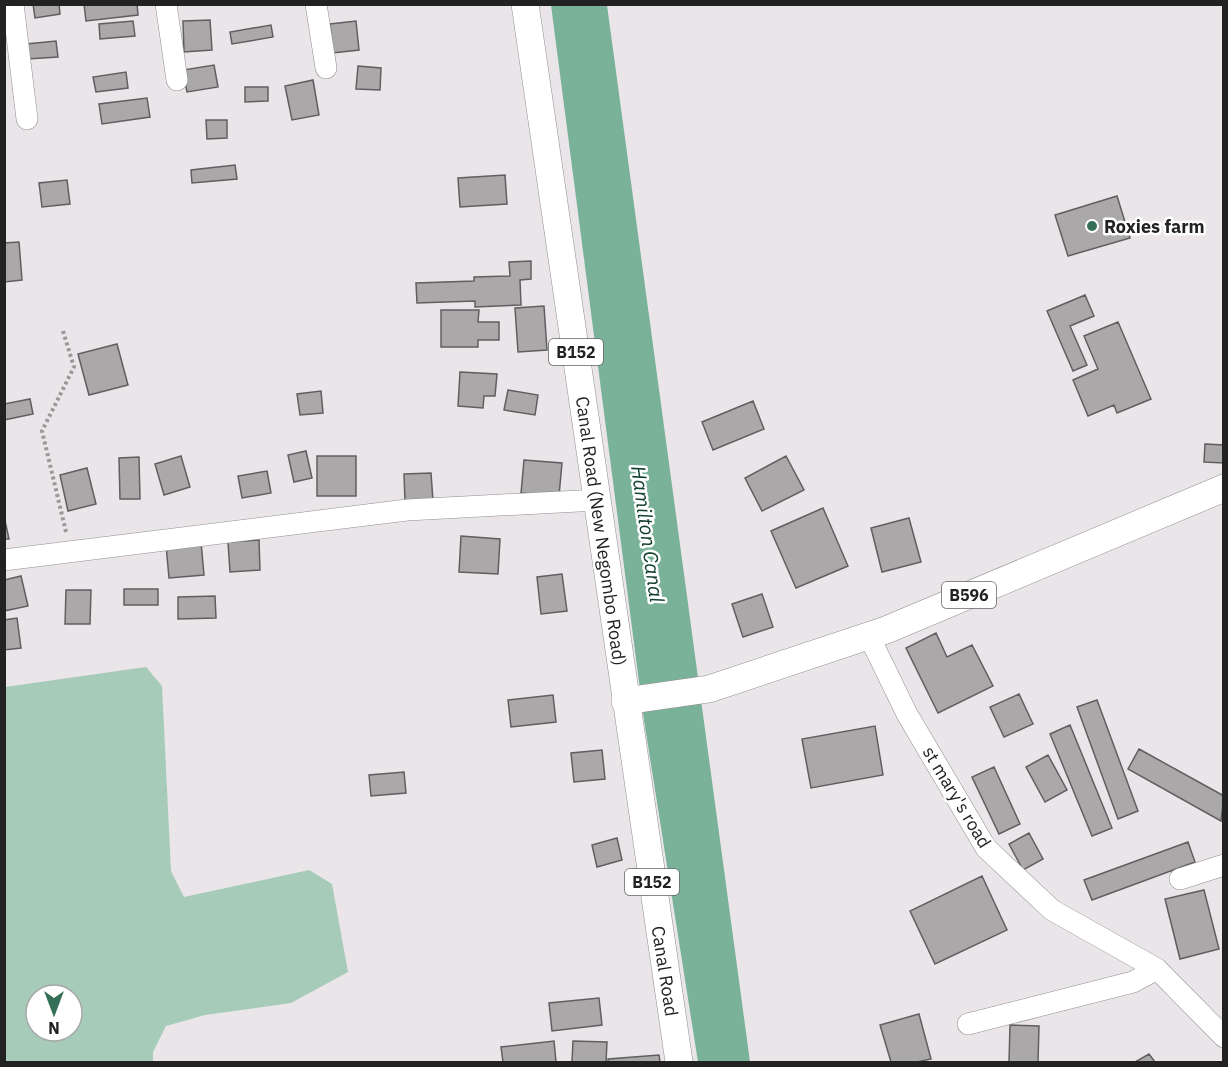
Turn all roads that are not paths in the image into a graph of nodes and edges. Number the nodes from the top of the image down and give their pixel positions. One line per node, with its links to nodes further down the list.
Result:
1 (12, 4): 7 (street)
2 (166, 4): 6 (street)
3 (316, 4): 5 (street)
4 (525, 4): 9 (main road, Canal Road (New Negombo Road) / B152)
5 (326, 68)
6 (177, 80)
7 (27, 119)
8 (1224, 488): 11 (main road, B596)
9 (598, 500): 10 (street); 12 (main road, Canal Road (New Negombo Road) / B152)
10 (4, 560)
11 (868, 636): 12 (main road, B596); 15 (street, st mary's road)
12 (625, 701): 18 (main road, Canal Road / B152)
13 (1224, 865): 14 (street)
14 (1180, 879)
15 (1157, 969): 16 (street); 17 (street, st mary's road)
16 (968, 1024)
17 (1224, 1037)
18 (679, 1062)

